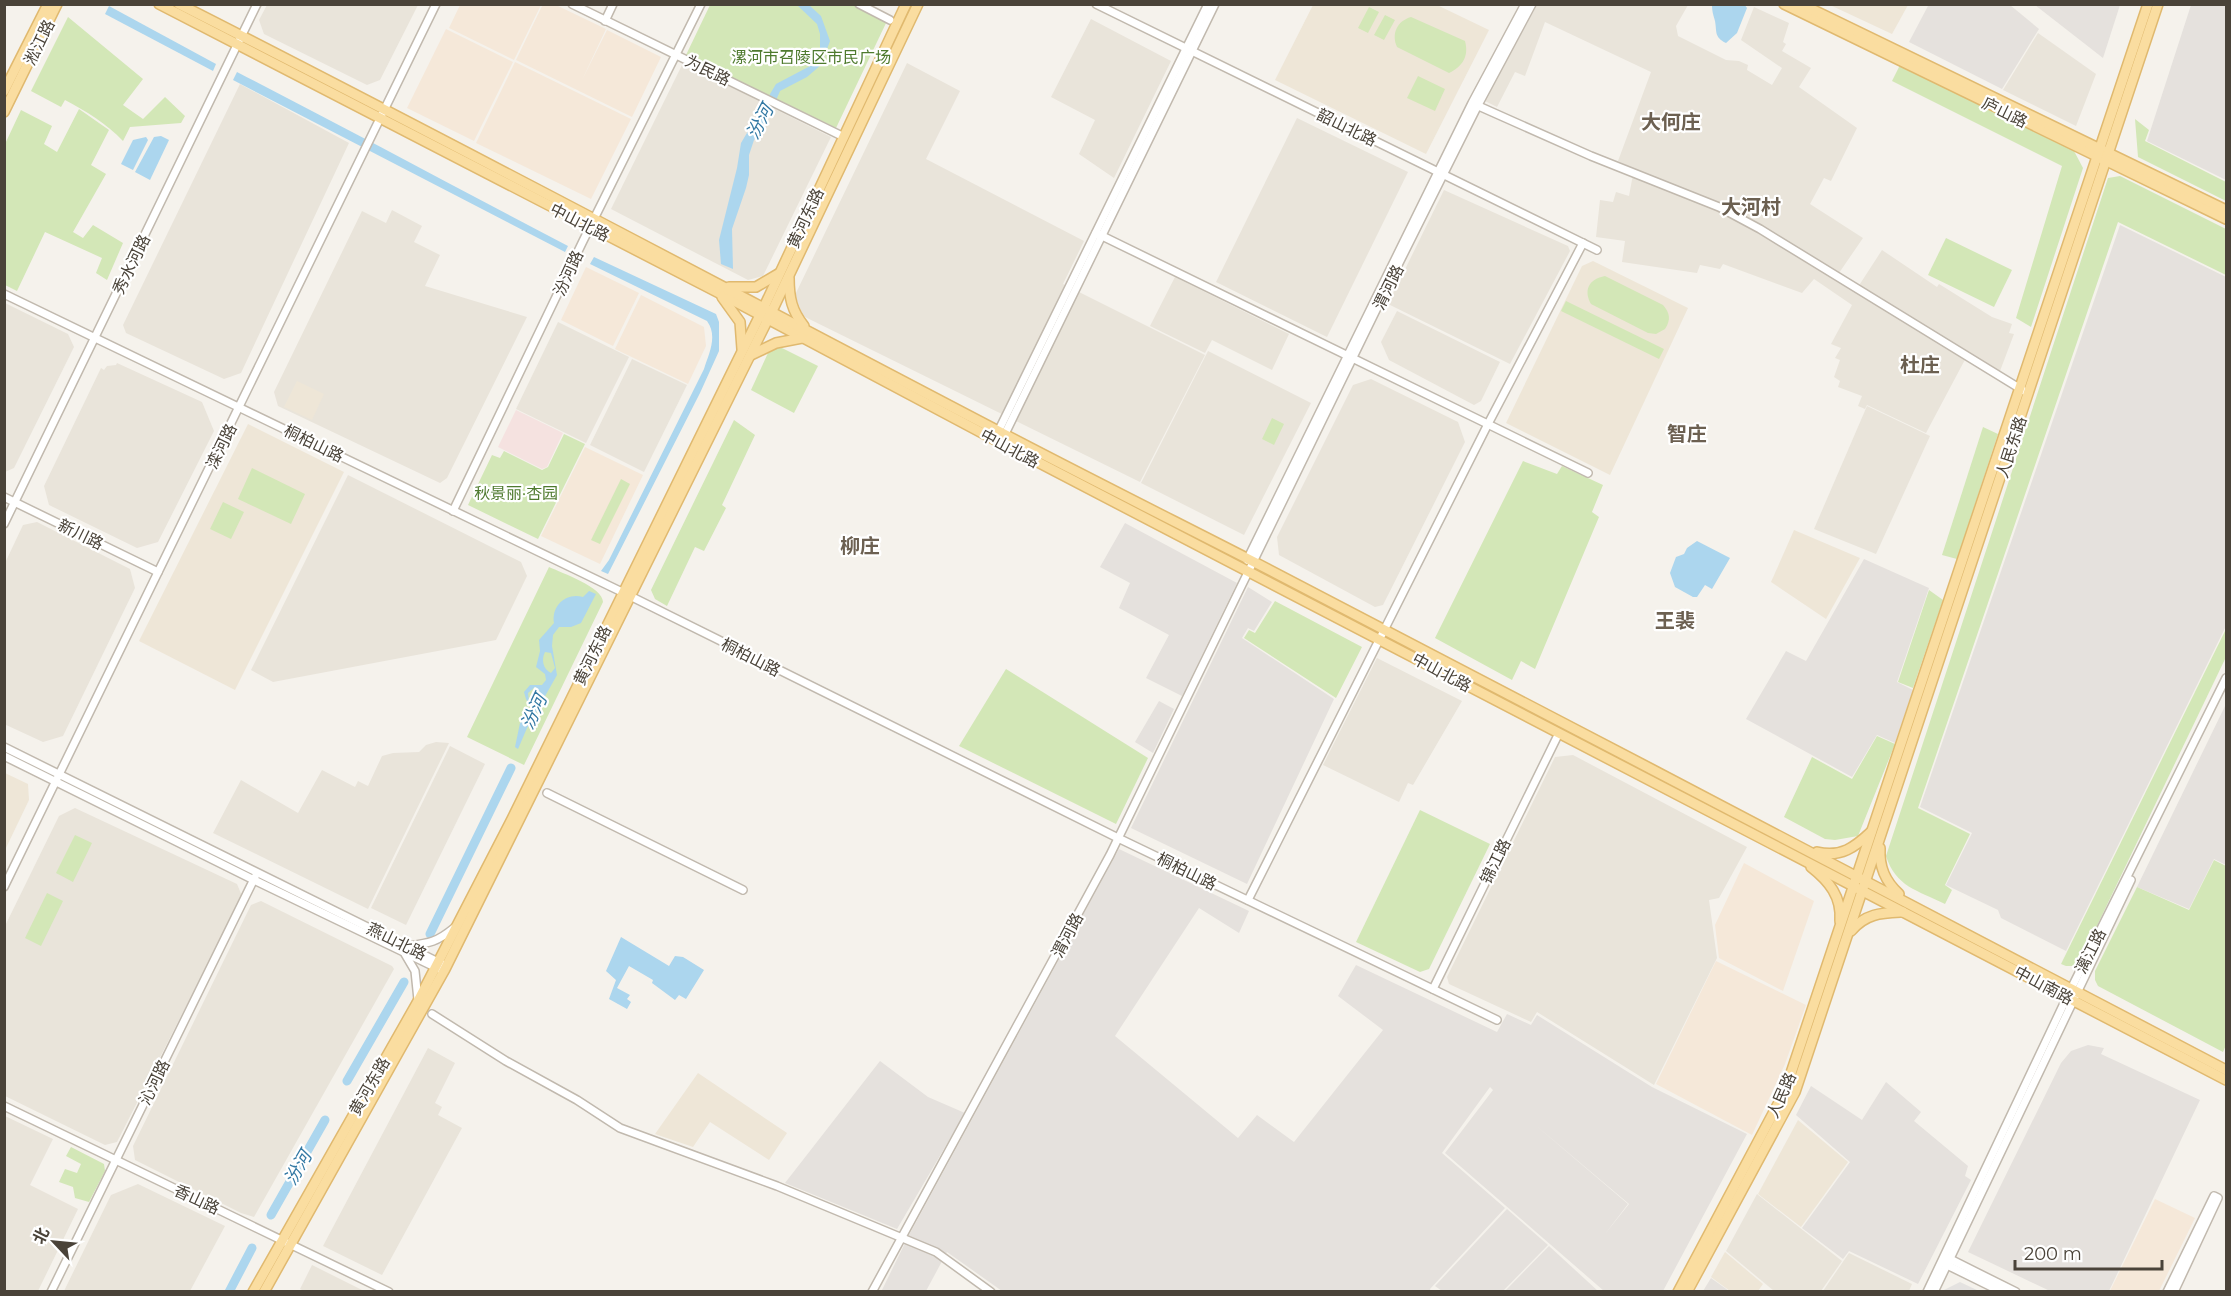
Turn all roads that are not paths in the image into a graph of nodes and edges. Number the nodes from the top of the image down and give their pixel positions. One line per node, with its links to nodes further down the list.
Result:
1 (48, 4): 27 (main road, 淞江路)
2 (57, 4): 29 (main road, 淞江路)
3 (159, 4): 24 (main road, 中山北路)
4 (179, 4): 24 (main road, 中山北路)
5 (257, 4): 24 (street, 秀水河路)
6 (435, 4): 30 (street, 滦河路)
7 (572, 4): 23 (street, 为民路)
8 (613, 4): 23 (street)
9 (701, 4): 26 (street, 汾河路)
10 (859, 4): 22 (street)
11 (906, 4): 31 (main road, 黄河东路)
12 (918, 4): 42 (main road, 黄河东路)
13 (1096, 4): 25 (street, 韶山北路)
14 (1208, 4): 25 (street)
15 (1215, 4): 25 (street)
16 (1525, 4): 28 (street, 渭河路)
17 (1532, 4): 28 (street, 渭河路)
18 (1784, 4): 32 (main road, 庐山路)
19 (1801, 4): 32 (main road, 庐山路)
20 (2148, 4): 32 (main road, 人民东路)
21 (2158, 4): 32 (main road, 人民东路)
22 (890, 20)
23 (605, 21): 26 (street, 为民路)
24 (240, 40): 30 (main road, 中山北路); 47 (street, 秀水河路)
25 (1189, 51): 33 (street, 韶山北路); 38 (street)
26 (676, 55): 31 (street, 为民路); 35 (street, 汾河路)
27 (4, 91)
28 (1475, 104): 33 (street, 渭河路); 50 (street)
29 (4, 112)
30 (382, 114): 35 (main road, 中山北路); 37 (main road, 中山北路); 52 (street, 滦河路)
31 (844, 137): 41 (main road, 黄河东路)
32 (2102, 154): 34 (main road, 庐山路); 36 (main road, 庐山路); 50 (main road, 人民东路); 51 (main road, 人民东路)
33 (1441, 172): 39 (street, 韶山北路); 49 (street, 渭河路)
34 (2226, 210)
35 (594, 218): 37 (street, 汾河路); 43 (main road, 中山北路)
36 (2226, 219)
37 (590, 227): 43 (main road, 中山北路); 58 (street, 汾河路)
38 (1099, 235): 49 (street); 54 (street)
39 (1583, 243): 40 (street, 韶山北路); 53 (street)
40 (1597, 250)
41 (780, 272): 43 (main road); 45 (main road, 黄河东路)
42 (789, 276): 45 (main road, 黄河东路); 46 (main road)
43 (721, 289): 45 (main road, 中山北路); 48 (main road)
44 (4, 294): 47 (street, 桐柏山路)
45 (766, 314): 46 (main road, 中山北路); 48 (main road, 黄河东路)
46 (805, 335): 48 (main road); 54 (main road, 中山北路)
47 (95, 338): 52 (street, 桐柏山路); 57 (street, 秀水河路)
48 (746, 353): 63 (main road, 黄河东路)
49 (1351, 357): 53 (street); 60 (street, 渭河路)
50 (2019, 389): 51 (street); 73 (main road, 人民东路)
51 (2029, 393): 73 (main road, 人民东路)
52 (240, 407): 58 (street, 桐柏山路); 62 (street, 滦河路)
53 (1488, 424): 55 (street); 64 (street)
54 (999, 437): 60 (main road, 中山北路); 61 (main road, 中山北路)
55 (1588, 473)
56 (4, 497): 57 (street, 新川路)
57 (15, 502): 59 (street, 秀水河路); 62 (street, 新川路)
58 (453, 511): 63 (street, 桐柏山路)
59 (4, 524)
60 (1250, 560): 61 (street, 渭河路); 64 (main road, 中山北路)
61 (1249, 571): 64 (main road, 中山北路); 74 (street, 渭河路)
62 (158, 572): 70 (street, 滦河路)
63 (626, 594): 74 (street, 桐柏山路); 82 (main road, 黄河东路); 85 (main road, 黄河东路)
64 (1381, 634): 67 (main road, 中山北路); 75 (main road, 中山北路); 80 (street)
65 (2226, 678): 87 (street, 漓江路)
66 (2226, 688): 87 (street, 漓江路)
67 (1559, 734): 75 (main road, 中山北路); 86 (street, 锦江路)
68 (4, 747): 70 (street, 燕山北路)
69 (4, 756): 71 (street, 燕山北路)
70 (60, 774): 71 (street, 滦河路); 76 (street, 燕山北路)
71 (56, 781): 76 (street, 燕山北路); 78 (street, 滦河路)
72 (547, 793): 79 (street)
73 (1877, 833): 75 (main road); 77 (main road, 人民东路); 81 (main road)
74 (1118, 838): 80 (street, 桐柏山路); 95 (street, 渭河路)
75 (1801, 852): 77 (main road, 中山北路); 83 (main road)
76 (256, 876): 84 (street, 燕山北路); 94 (street, 沁河路)
77 (1860, 883): 81 (main road, 中山南路); 83 (main road, 人民路)
78 (4, 887)
79 (742, 890)
80 (1248, 900): 86 (street, 桐柏山路)
81 (1908, 908): 83 (main road); 87 (main road, 中山南路)
82 (459, 924): 84 (street); 85 (main road, 黄河东路)
83 (1844, 933): 105 (main road, 人民路); 106 (main road, 人民路)
84 (406, 949): 85 (street, 燕山北路); 88 (street)
85 (440, 966): 88 (main road, 黄河东路); 97 (main road, 黄河东路)
86 (1433, 989): 90 (street, 桐柏山路)
87 (2072, 994): 91 (main road, 中山南路); 92 (main road, 中山南路); 98 (street, 漓江路)
88 (417, 1003): 96 (main road, 黄河东路)
89 (432, 1014): 95 (street)
90 (1497, 1020)
91 (2226, 1070)
92 (2226, 1080)
93 (4, 1106): 94 (street, 香山路)
94 (116, 1160): 96 (street, 香山路); 100 (street, 沁河路)
95 (902, 1238): 99 (street); 104 (street, 渭河路)
96 (282, 1239): 97 (street, 香山路); 101 (main road, 黄河东路)
97 (292, 1244): 102 (main road, 黄河东路); 103 (street, 香山路)
98 (1947, 1261): 107 (street, 漓江路); 108 (street, 漓江路); 109 (street); 110 (street)
99 (989, 1291)
100 (51, 1292)
101 (253, 1292)
102 (264, 1292)
103 (389, 1292)
104 (872, 1292)
105 (1678, 1292)
106 (1687, 1292)
107 (1927, 1292)
108 (1934, 1292)
109 (2002, 1292)
110 (2016, 1292)
111 (2168, 1292): 112 (street)
112 (2174, 1292)

